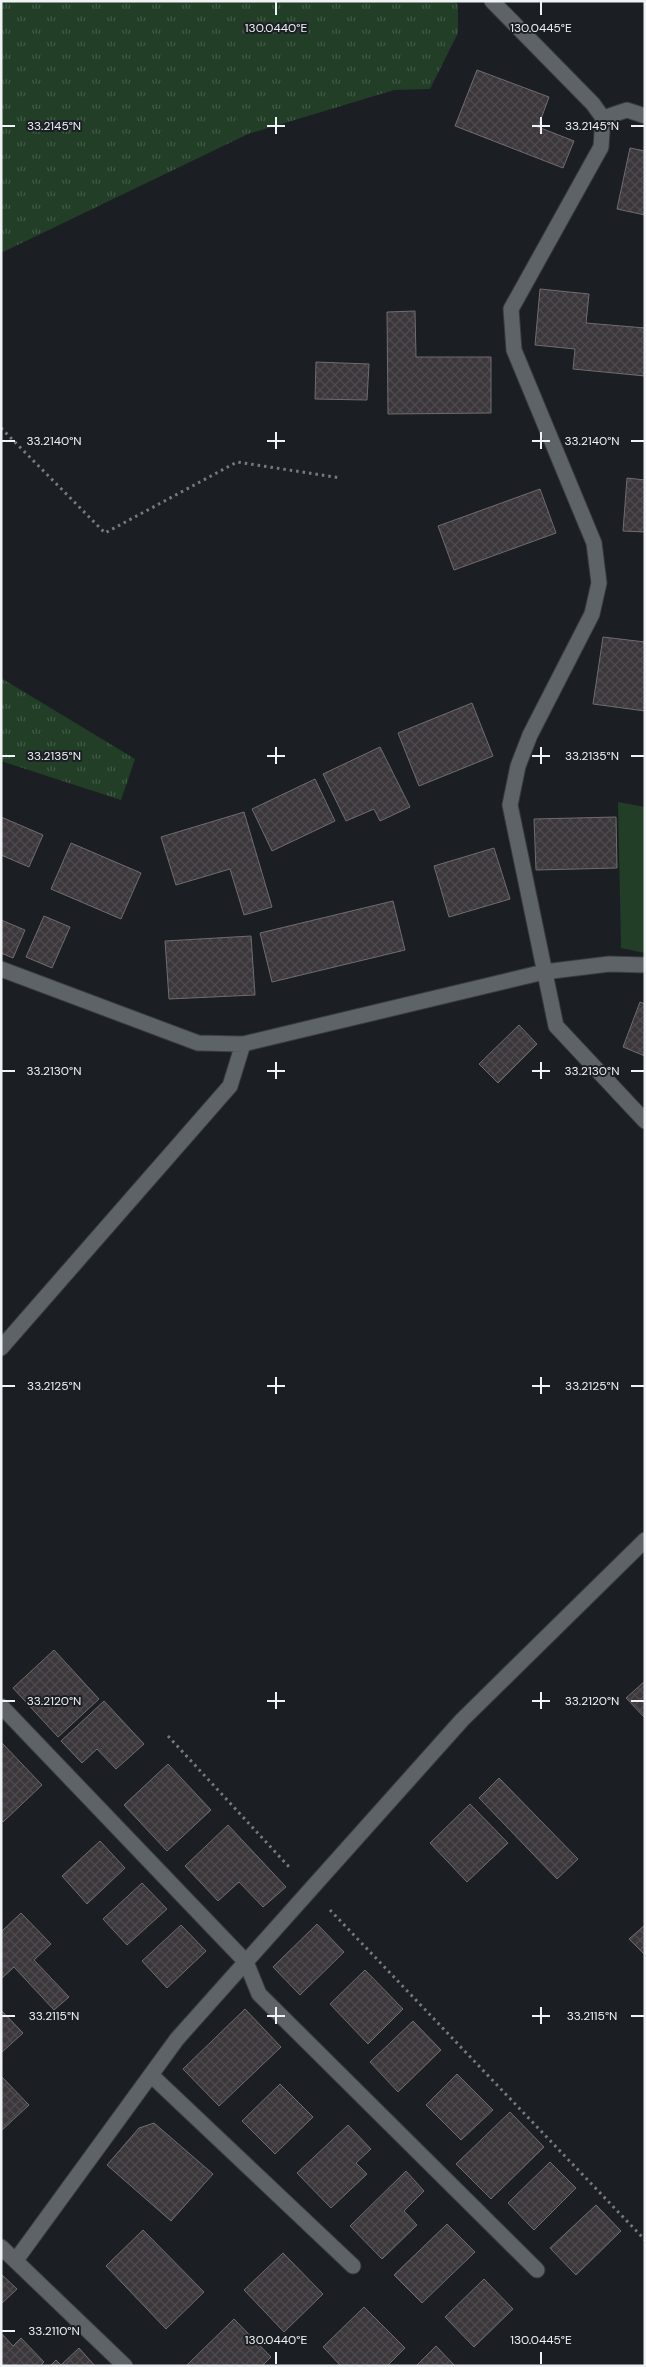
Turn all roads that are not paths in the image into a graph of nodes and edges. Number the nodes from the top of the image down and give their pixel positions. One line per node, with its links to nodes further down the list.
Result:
1 (492, 1): 3 (street)
2 (645, 116): 3 (street)
3 (603, 118): 6 (street)
4 (645, 965): 6 (street)
5 (1, 969): 7 (street)
6 (544, 972): 7 (street); 8 (street)
7 (243, 1044): 9 (street)
8 (645, 1121)
9 (1, 1348)
10 (645, 1540): 12 (street)
11 (1, 1706): 12 (street)
12 (246, 1962): 13 (street); 17 (street)
13 (151, 2075): 15 (street); 16 (street)
14 (1, 2247): 15 (street)
15 (16, 2260): 18 (street)
16 (353, 2266)
17 (537, 2270)
18 (125, 2366)

